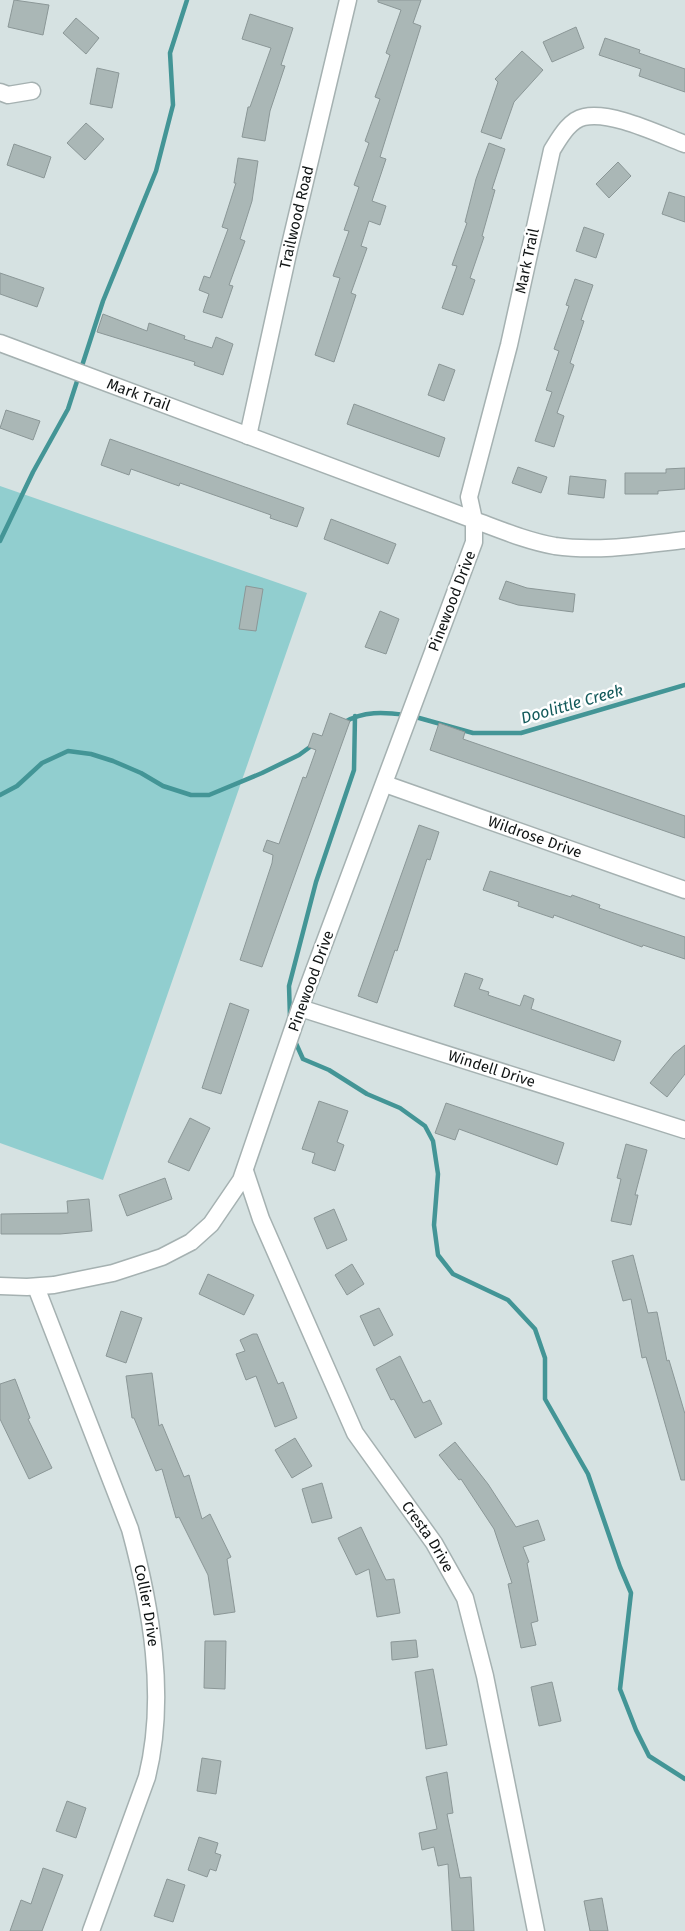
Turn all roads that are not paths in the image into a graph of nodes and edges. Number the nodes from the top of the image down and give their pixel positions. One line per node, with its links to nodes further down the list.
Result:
1 (348, 0): 6 (street, Trailwood Road)
2 (32, 91): 3 (street)
3 (0, 92)
4 (685, 144): 7 (street, Mark Trail)
5 (0, 343): 6 (street, Mark Trail)
6 (248, 436): 7 (street, Mark Trail)
7 (474, 520): 8 (street, Mark Trail); 9 (street, Pinewood Drive)
8 (685, 540)
9 (385, 784): 10 (street, Wildrose Drive); 11 (street, Pinewood Drive)
10 (685, 890)
11 (300, 1008): 12 (street, Windell Drive); 13 (street, Pinewood Drive)
12 (685, 1130)
13 (245, 1171): 15 (street, Pinewood Drive); 17 (street, Cresta Drive)
14 (0, 1286): 15 (street, Pinewood Drive)
15 (36, 1287): 16 (street, Collier Drive)
16 (91, 1931)
17 (536, 1931)

